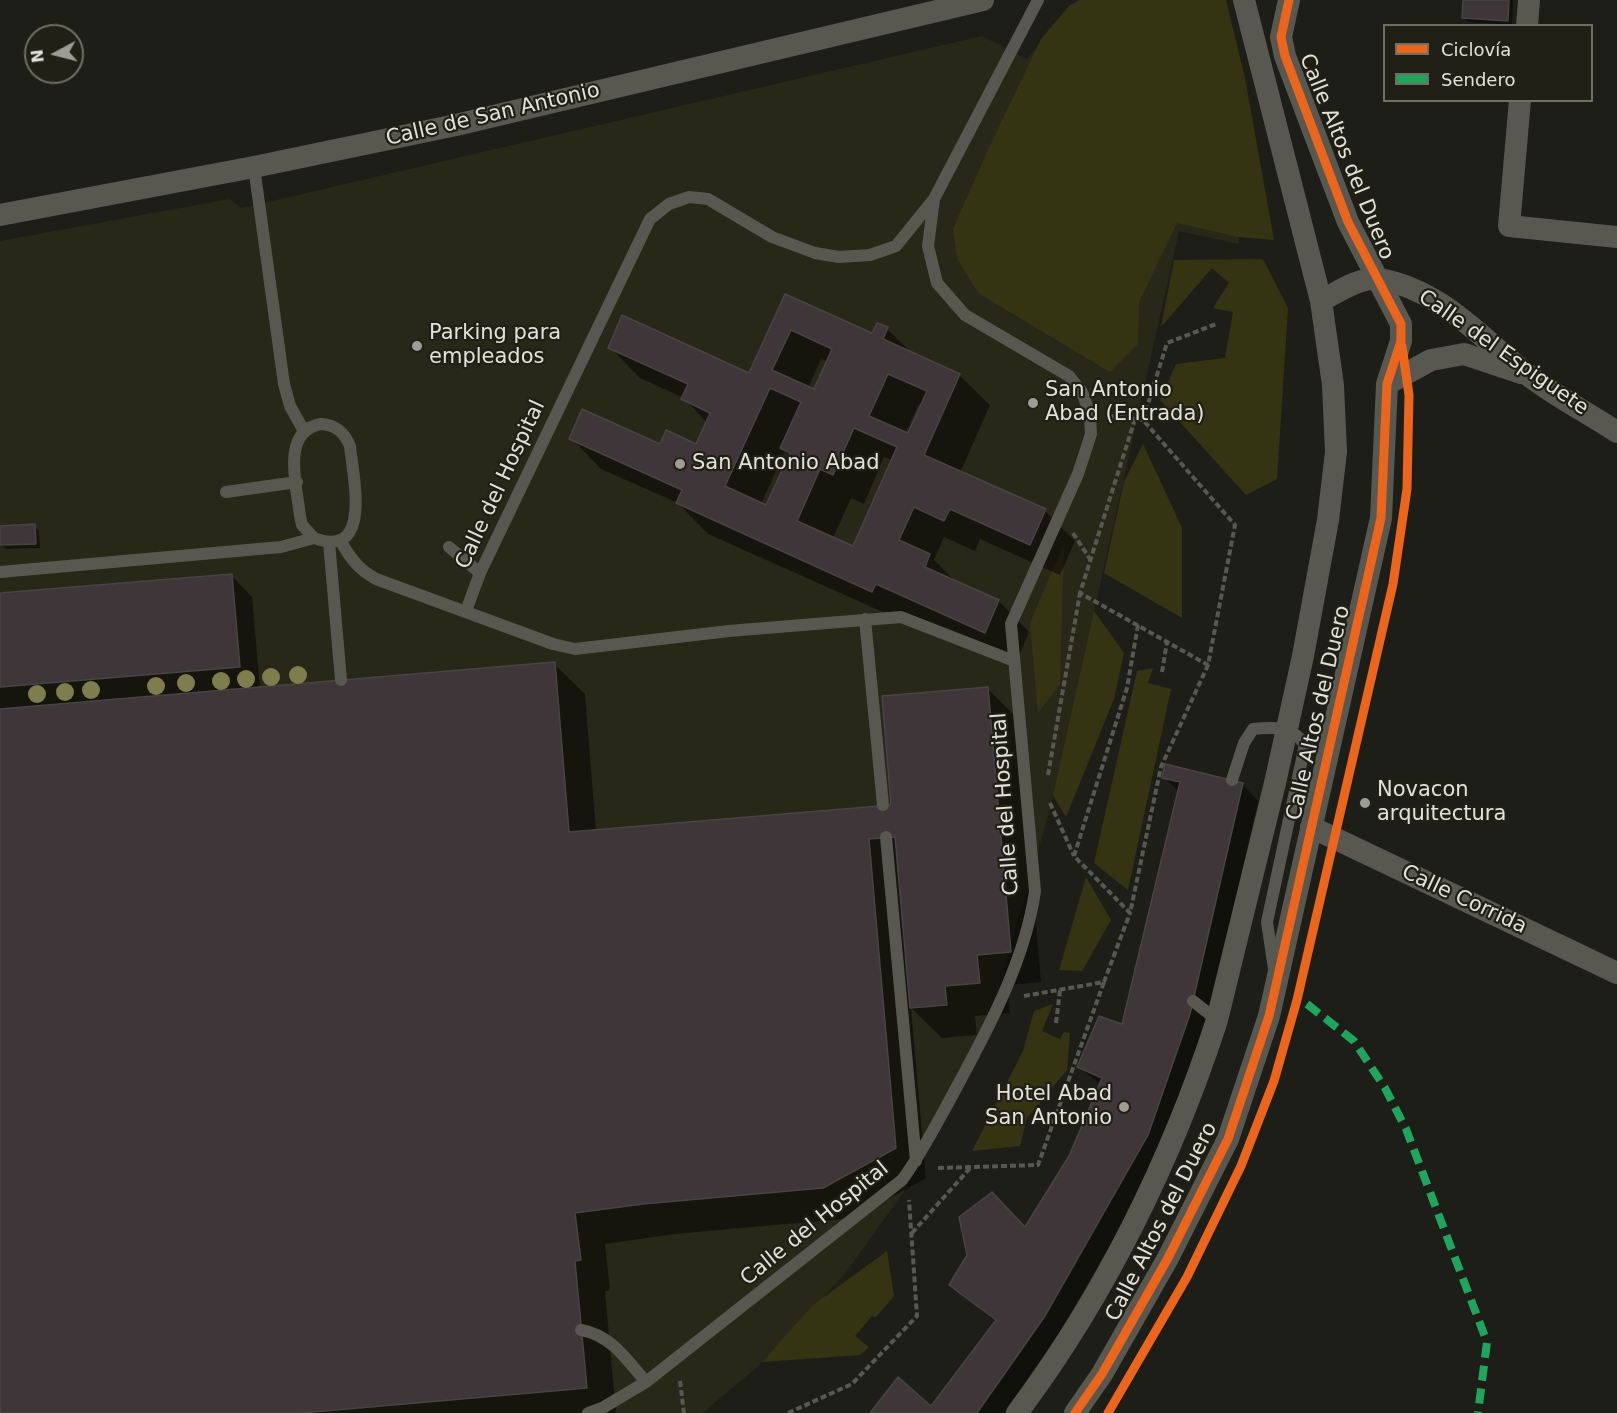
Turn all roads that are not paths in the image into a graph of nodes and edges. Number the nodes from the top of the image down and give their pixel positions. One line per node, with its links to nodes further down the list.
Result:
1 (983, 0): 8 (street, Calle de San Antonio)
2 (1038, 0): 9 (lane, Calle del Hospital)
3 (1244, 0): 13 (street, Calle Altos del Duero)
4 (1289, 0): 12 (street, Calle Altos del Duero)
5 (1529, 0): 6 (street)
6 (1527, 24)
7 (1520, 102): 11 (street)
8 (254, 167): 10 (street, Calle de San Antonio); 16 (lane)
9 (934, 199): 24 (lane, Calle del Hospital); 27 (lane, Calle del Hospital)
10 (0, 215)
11 (1617, 237)
12 (1377, 278): 13 (street); 14 (street, Calle del Espiguete); 15 (street, Calle Altos del Duero)
13 (1321, 301): 29 (street, Calle Altos del Duero)
14 (1528, 375): 15 (street); 17 (street, Calle del Espiguete)
15 (1387, 384): 32 (street, Calle Altos del Duero)
16 (304, 431): 18 (lane); 21 (lane)
17 (1617, 432)
18 (297, 482): 19 (lane); 20 (lane)
19 (226, 492)
20 (314, 538): 21 (lane); 23 (lane)
21 (335, 541): 25 (lane); 28 (lane)
22 (449, 547): 24 (lane)
23 (0, 572)
24 (480, 573): 25 (lane, Calle del Hospital)
25 (466, 611): 26 (lane)
26 (865, 619): 27 (lane); 31 (lane)
27 (1014, 661): 38 (lane, Calle del Hospital)
28 (341, 680)
29 (1287, 730): 30 (lane, Calle Altos del Duero); 35 (lane, Calle Altos del Duero); 37 (street, Calle Altos del Duero)
30 (1232, 780)
31 (883, 805)
32 (1311, 827): 34 (street, Calle Corrida); 35 (street, Calle Altos del Duero)
33 (886, 837): 38 (lane)
34 (1617, 973)
35 (1276, 987): 43 (street, Calle Altos del Duero)
36 (1193, 1001): 37 (lane)
37 (1217, 1020): 42 (street, Calle Altos del Duero)
38 (916, 1161): 40 (lane, Calle del Hospital)
39 (581, 1330): 40 (lane)
40 (646, 1382): 41 (lane, Calle del Hospital)
41 (588, 1413)
42 (1017, 1413)
43 (1075, 1413)

